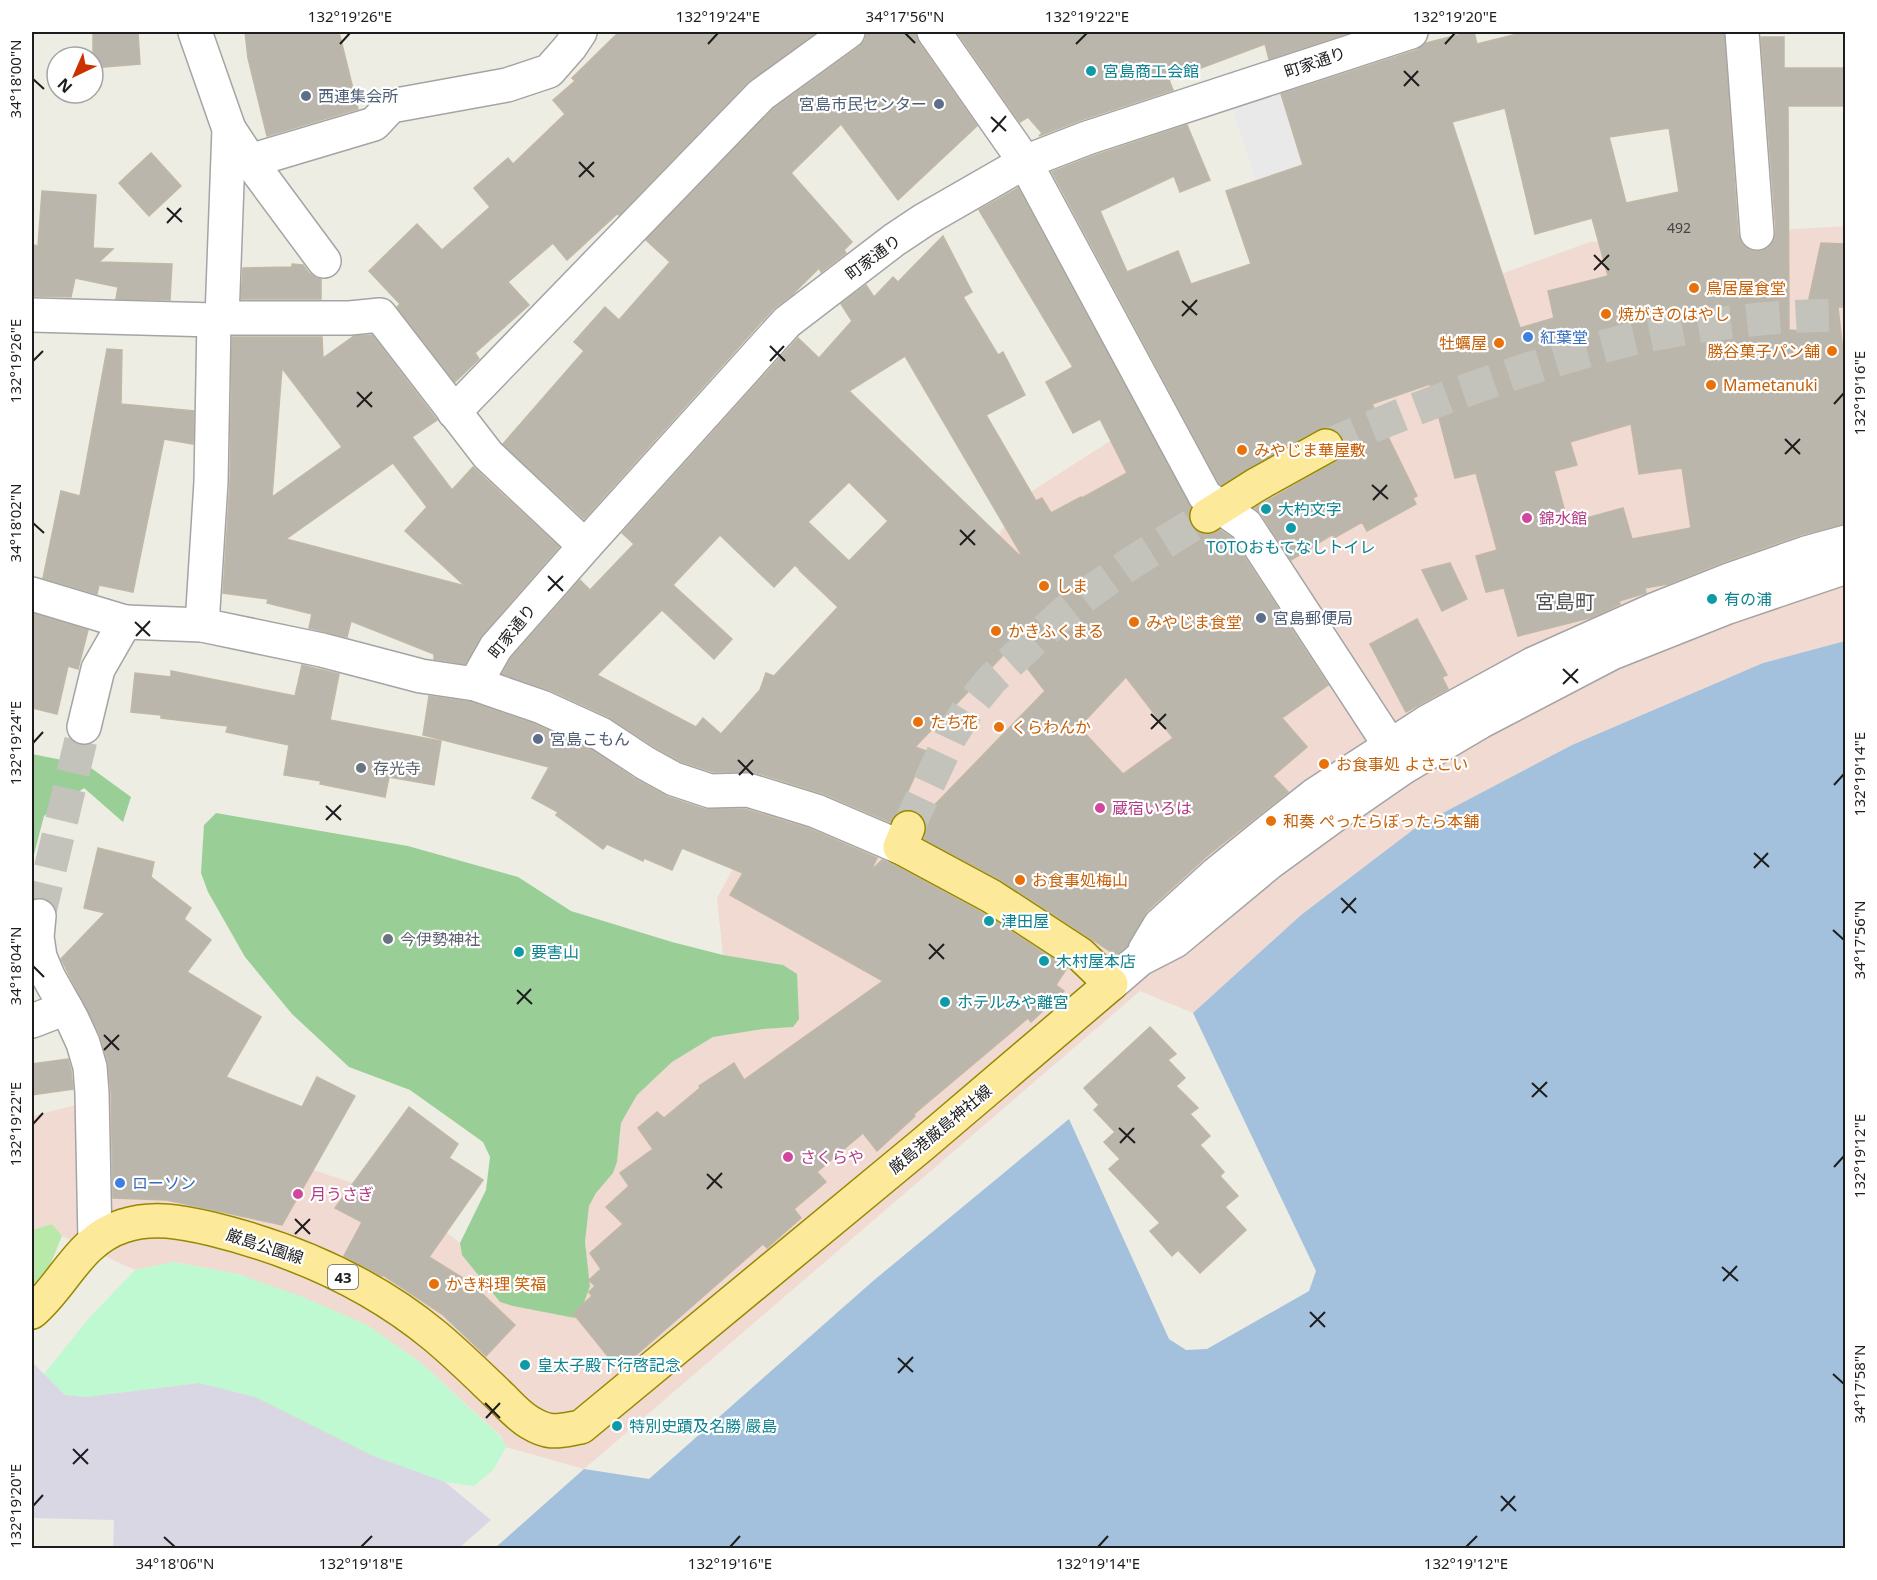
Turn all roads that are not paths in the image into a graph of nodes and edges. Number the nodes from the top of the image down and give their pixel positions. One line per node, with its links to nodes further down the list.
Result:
1 (195, 32): 7 (street)
2 (580, 32): 8 (street)
3 (848, 32): 14 (street)
4 (934, 32): 9 (street)
5 (1411, 32): 9 (street, 町家通り)
6 (1742, 32): 10 (street)
7 (229, 129): 8 (street); 13 (street)
8 (250, 161): 11 (street)
9 (1024, 162): 16 (street); 18 (street, 町家通り)
10 (1757, 233)
11 (324, 261)
12 (32, 315): 13 (street)
13 (218, 319): 14 (street); 23 (street)
14 (454, 412): 18 (street)
15 (1326, 446): 16 (main road)
16 (1214, 512): 26 (street)
17 (1845, 542): 21 (street)
18 (585, 546): 24 (street, 町家通り)
19 (1845, 567): 21 (street)
20 (32, 594): 22 (street)
21 (1693, 608): 26 (street)
22 (125, 622): 23 (street); 25 (street)
23 (202, 625): 24 (street)
24 (476, 684): 27 (street)
25 (84, 727)
26 (1397, 756): 29 (street)
27 (904, 837): 29 (main road)
28 (39, 916): 30 (street)
29 (1111, 984): 34 (main road, 厳島港厳島神社線)
30 (66, 1008): 31 (street); 32 (street)
31 (32, 1021)
32 (94, 1241): 33 (main road, 厳島公園線 / 43); 34 (main road, 厳島公園線 / 43)
33 (32, 1312)
34 (551, 1432)

